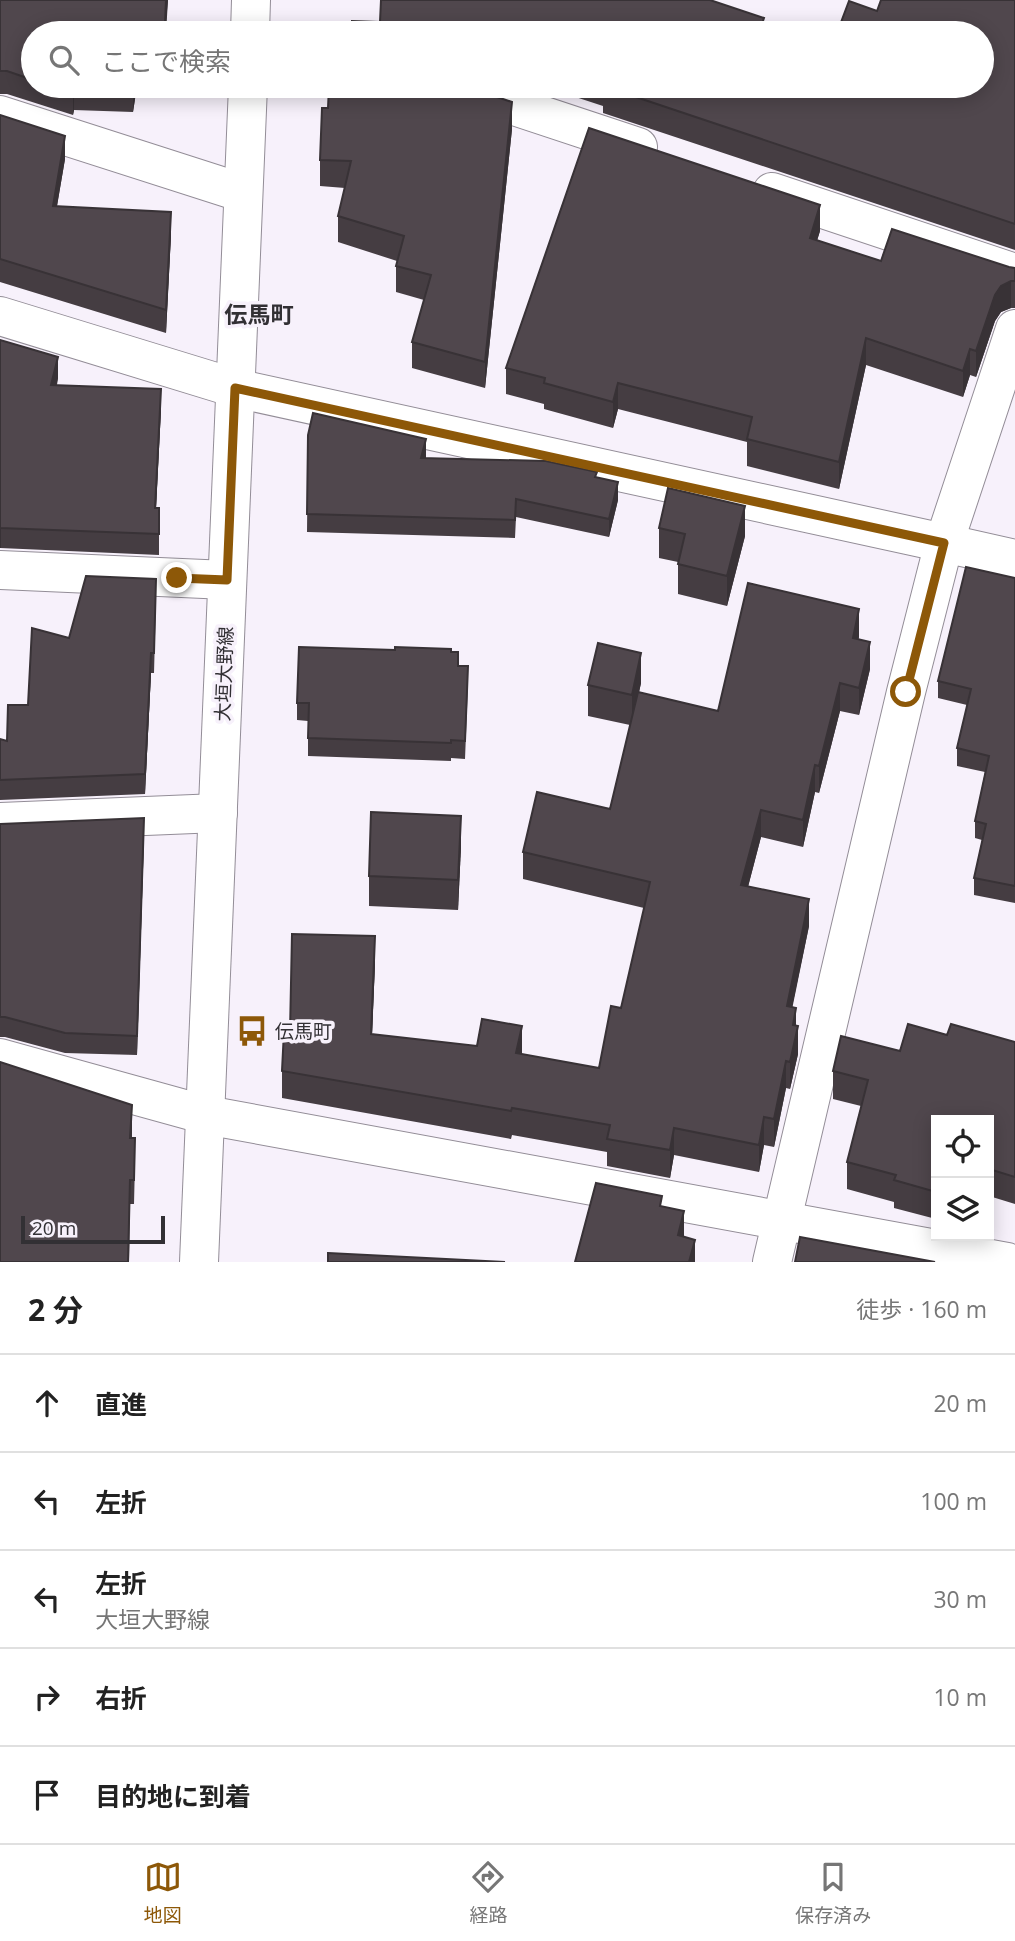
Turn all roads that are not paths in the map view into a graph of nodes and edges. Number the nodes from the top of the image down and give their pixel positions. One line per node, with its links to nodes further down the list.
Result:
1 (251, 0): 2 (street)
2 (250, 21)
3 (247, 98): 8 (street, 大垣大野線)
4 (490, 98): 6 (street)
5 (0, 115): 8 (street)
6 (676, 160)
7 (741, 181): 9 (street)
8 (243, 193): 12 (street, 大垣大野線)
9 (1015, 273)
10 (0, 316): 12 (street)
11 (1015, 329): 13 (street)
12 (235, 388): 13 (street); 16 (street, 大垣大野線)
13 (944, 543): 14 (street); 21 (street)
14 (1015, 559)
15 (0, 570): 16 (street)
16 (227, 580): 17 (street, 大垣大野線)
17 (218, 813): 18 (street); 20 (street, 大垣大野線)
18 (0, 822)
19 (0, 1058): 20 (street)
20 (206, 1115): 21 (street); 22 (street, 大垣大野線)
21 (781, 1219): 23 (street); 24 (street)
22 (199, 1262)
23 (772, 1262)
24 (1007, 1262)

